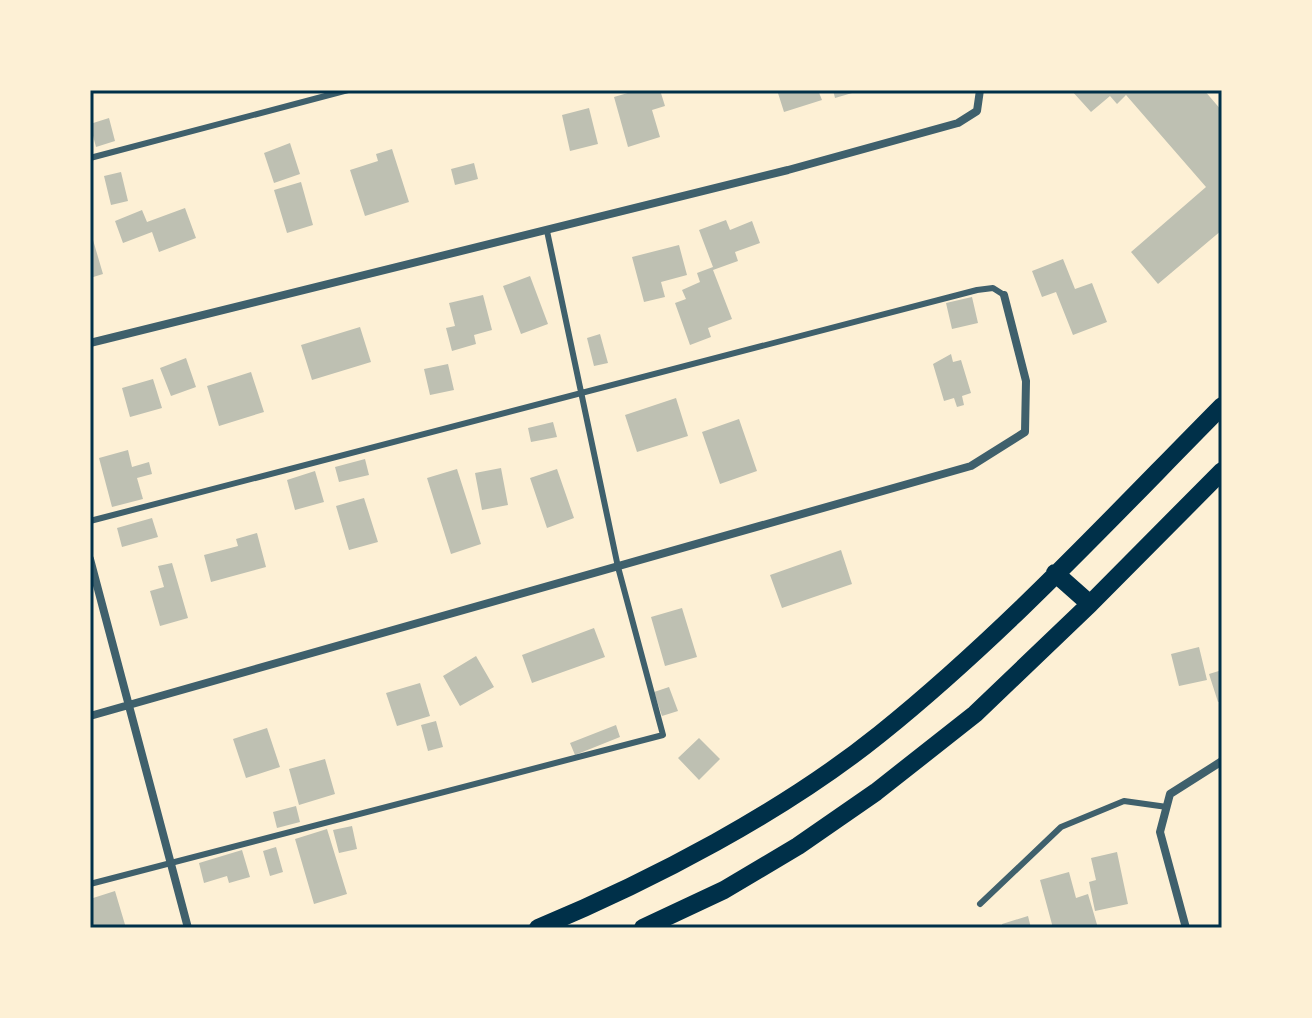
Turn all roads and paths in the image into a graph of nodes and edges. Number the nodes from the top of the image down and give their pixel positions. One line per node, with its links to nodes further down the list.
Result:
1 (348, 90): 3 (lane)
2 (980, 90): 4 (street)
3 (90, 158)
4 (547, 231): 6 (street); 7 (lane)
5 (1004, 295): 7 (lane); 12 (street)
6 (90, 343)
7 (582, 392): 10 (lane); 12 (lane)
8 (1222, 406): 13 (highway)
9 (1222, 471): 14 (highway)
10 (90, 521)
11 (90, 559): 15 (street)
12 (618, 567): 15 (street); 19 (lane)
13 (1055, 573): 14 (highway); 23 (highway)
14 (1090, 604): 24 (highway)
15 (130, 706): 16 (street); 19 (street)
16 (90, 716)
17 (1222, 761): 18 (street)
18 (1167, 807): 21 (lane); 25 (street)
19 (170, 862): 20 (lane); 22 (street)
20 (90, 884)
21 (980, 904)
22 (188, 928)
23 (538, 928)
24 (643, 928)
25 (1186, 928)

